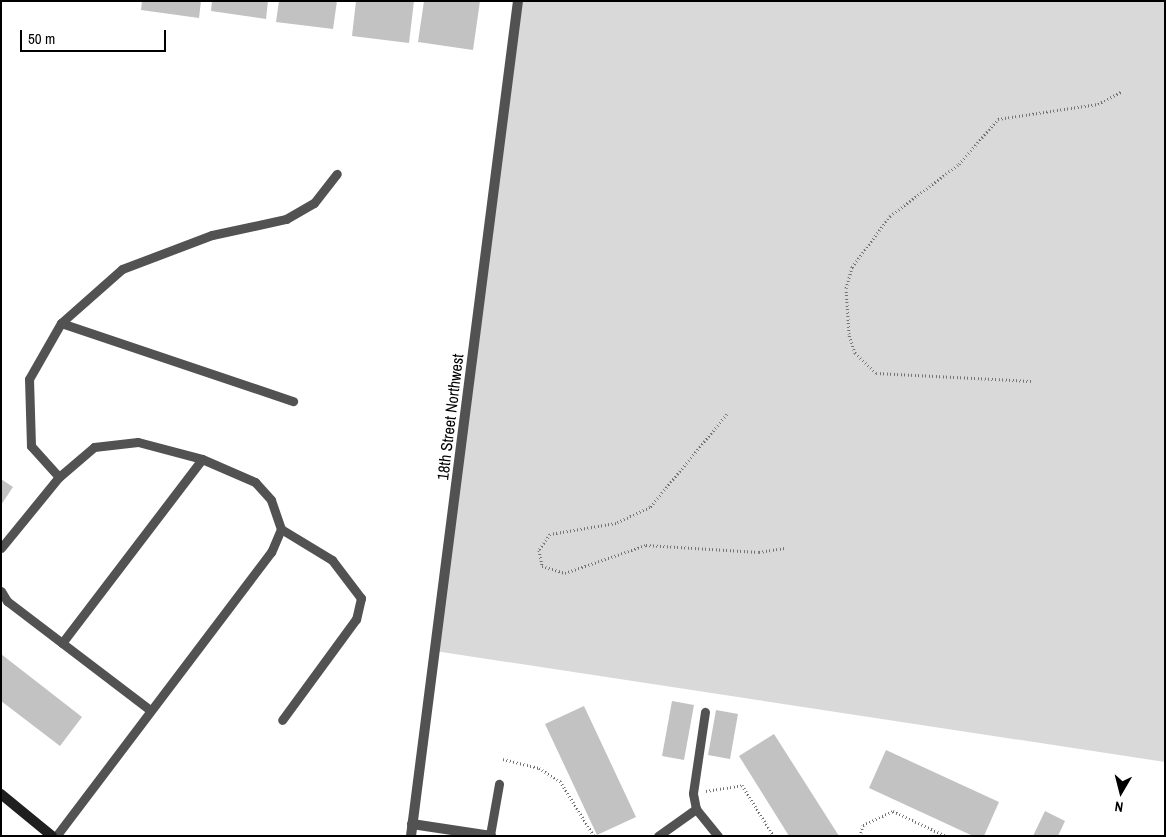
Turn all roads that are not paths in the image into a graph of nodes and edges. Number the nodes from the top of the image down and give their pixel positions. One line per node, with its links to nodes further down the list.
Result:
1 (518, 1): 17 (street, 18th Street Northwest)
2 (337, 174): 3 (lane)
3 (61, 323): 4 (lane); 6 (lane)
4 (293, 401)
5 (202, 459): 6 (lane); 7 (lane); 10 (lane)
6 (59, 477): 8 (lane)
7 (281, 529): 11 (lane); 13 (lane)
8 (1, 548)
9 (1, 591): 10 (lane)
10 (62, 643): 11 (lane)
11 (149, 709): 19 (lane)
12 (705, 712): 16 (lane)
13 (282, 720)
14 (499, 784): 21 (lane)
15 (1, 794): 18 (street)
16 (696, 809): 22 (lane); 23 (lane)
17 (412, 824): 20 (street, 18th Street Northwest); 21 (street)
18 (52, 836)
19 (56, 836)
20 (411, 836)
21 (491, 836)
22 (658, 836)
23 (718, 836)

